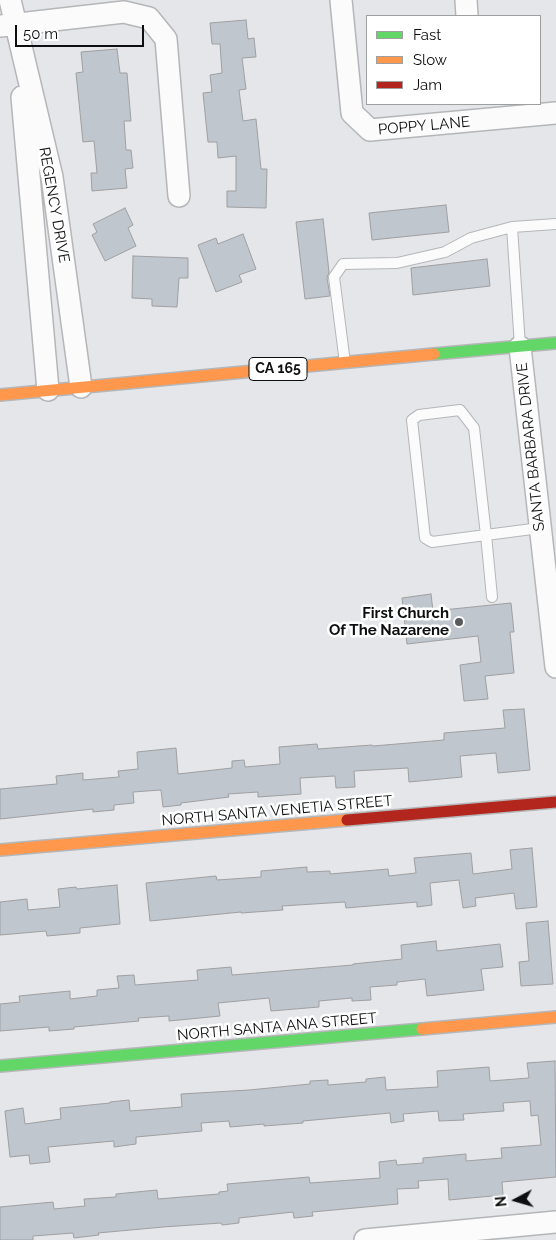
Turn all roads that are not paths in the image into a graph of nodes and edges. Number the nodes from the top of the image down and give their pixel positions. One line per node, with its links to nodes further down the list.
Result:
1 (10, 0): 5 (street, REGENCY DRIVE)
2 (341, 0): 6 (street, POPPY LANE)
3 (466, 0): 4 (street)
4 (467, 15)
5 (8, 25): 8 (street); 14 (street, REGENCY DRIVE); 15 (street, REGENCY DRIVE)
6 (476, 112): 7 (street, POPPY LANE)
7 (556, 113)
8 (179, 196)
9 (556, 224): 10 (lane)
10 (512, 228): 12 (lane); 13 (lane)
11 (556, 343): 12 (street, CA 165)
12 (520, 347): 13 (street, CA 165); 17 (street, SANTA BARBARA DRIVE)
13 (345, 363): 14 (street, CA 165)
14 (81, 388): 15 (street, CA 165)
15 (48, 390): 16 (street, CA 165)
16 (0, 395)
17 (540, 528): 18 (lane); 20 (street, SANTA BARBARA DRIVE)
18 (486, 535): 18 (lane); 19 (lane)
19 (492, 596)
20 (554, 635): 21 (street, SANTA BARBARA DRIVE)
21 (556, 667)
22 (556, 802): 23 (street, NORTH SANTA VENETIA STREET)
23 (0, 850)
24 (556, 1017): 25 (street, NORTH SANTA ANA STREET)
25 (0, 1066)
26 (556, 1222): 27 (street)
27 (365, 1240)

